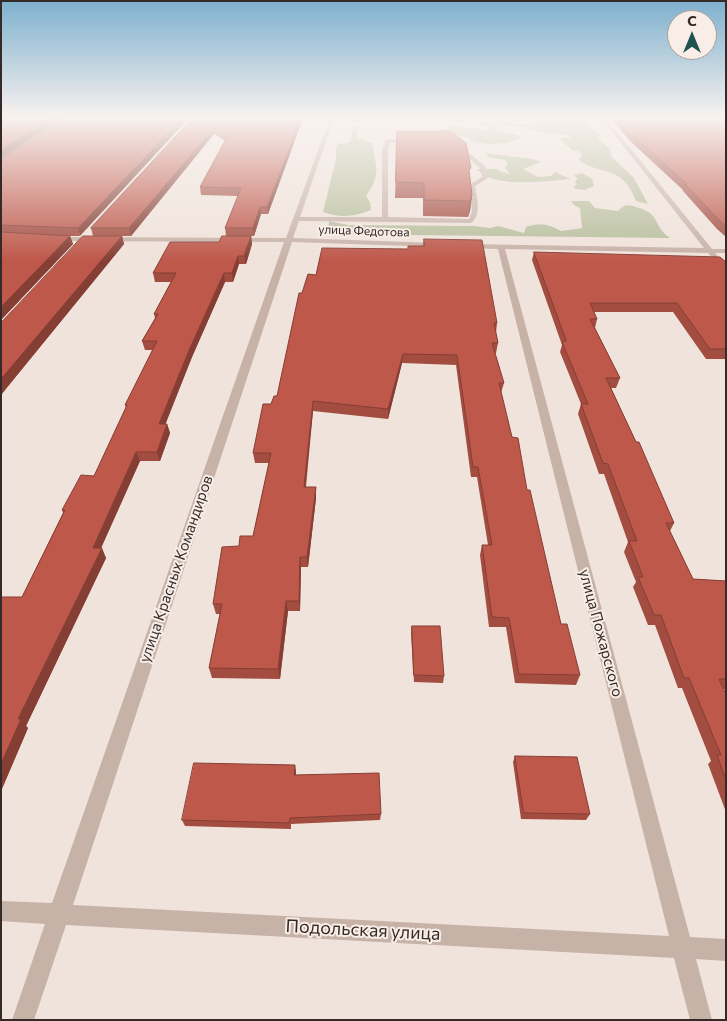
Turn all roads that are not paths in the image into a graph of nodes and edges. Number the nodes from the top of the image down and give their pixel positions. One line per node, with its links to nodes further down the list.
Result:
1 (315, 166): 5 (street, улица Красных Командиров)
2 (385, 166): 6 (street)
3 (480, 166): 6 (street)
4 (641, 166): 15 (street)
5 (296, 219): 6 (street); 10 (street, улица Красных Командиров)
6 (385, 219)
7 (91, 233): 9 (street)
8 (48, 238): 9 (street, улица Федотова)
9 (85, 240): 10 (street, улица Федотова); 13 (street)
10 (288, 240): 11 (street, улица Федотова); 19 (street, улица Красных Командиров)
11 (443, 245)
12 (462, 246): 14 (street)
13 (78, 247)
14 (501, 247): 15 (street); 20 (street, улица Пожарского)
15 (709, 250): 16 (street); 17 (street)
16 (726, 250)
17 (726, 270)
18 (1, 910): 19 (street, Подольская улица)
19 (59, 915): 20 (street, Подольская улица); 22 (street, улица Красных Командиров)
20 (682, 947): 21 (street, Подольская улица); 23 (street, улица Пожарского)
21 (726, 950)
22 (23, 1020)
23 (701, 1020)

